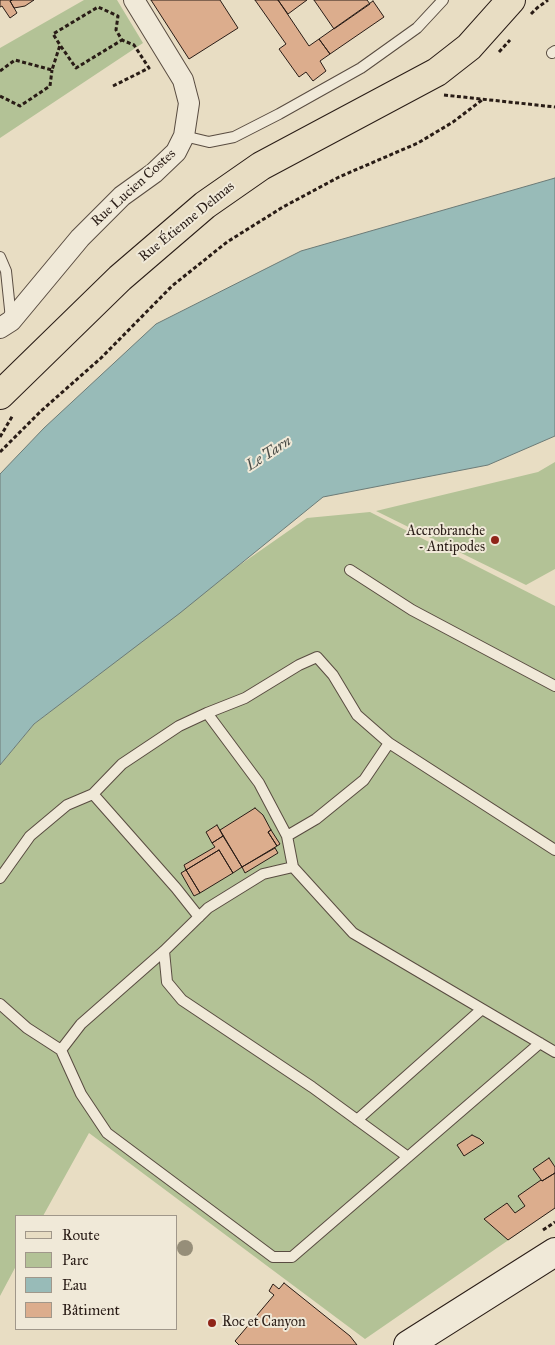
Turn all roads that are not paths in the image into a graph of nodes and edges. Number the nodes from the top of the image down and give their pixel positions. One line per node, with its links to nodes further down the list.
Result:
1 (134, 0): 4 (street, Rue Lucien Costes)
2 (443, 0): 4 (lane)
3 (509, 8): 7 (main road, Rue Étienne Delmas)
4 (184, 136): 6 (street, Rue Lucien Costes)
5 (0, 257): 6 (lane)
6 (6, 325)
7 (8, 402)
8 (350, 570): 9 (lane)
9 (555, 686)
10 (207, 713): 11 (lane); 12 (lane); 13 (lane)
11 (389, 743): 13 (lane); 14 (lane)
12 (93, 794): 16 (lane); 17 (lane)
13 (287, 836): 15 (lane)
14 (555, 850)
15 (293, 867): 17 (lane); 20 (lane)
16 (0, 878)
17 (199, 917): 18 (lane)
18 (164, 951): 23 (lane); 24 (lane)
19 (0, 1004): 23 (lane)
20 (482, 1009): 21 (lane); 24 (lane)
21 (540, 1044): 22 (lane); 25 (lane)
22 (554, 1049)
23 (61, 1050): 25 (lane)
24 (358, 1120): 25 (lane)
25 (408, 1157)
26 (555, 1252): 27 (street)
27 (408, 1345)

